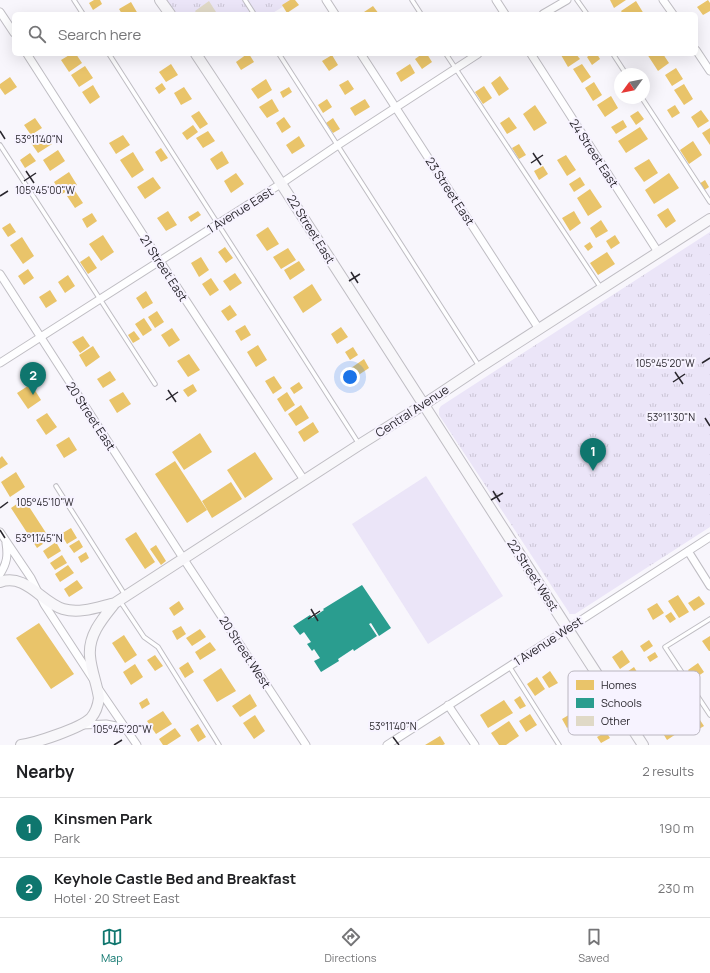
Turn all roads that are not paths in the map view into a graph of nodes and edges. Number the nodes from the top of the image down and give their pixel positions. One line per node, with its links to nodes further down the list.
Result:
1 (74, 0): 11 (lane)
2 (160, 0): 12 (street)
3 (245, 0): 13 (lane)
4 (326, 0): 14 (street)
5 (412, 0): 15 (lane)
6 (496, 0): 16 (street)
7 (567, 0): 17 (street)
8 (577, 0): 18 (lane)
9 (663, 0): 19 (street)
10 (0, 12): 20 (street)
11 (82, 12)
12 (169, 12)
13 (253, 12)
14 (334, 12)
15 (420, 12)
16 (504, 12)
17 (546, 12)
18 (586, 12)
19 (672, 12)
20 (12, 30)
21 (698, 53): 33 (street)
22 (28, 56): 43 (street, 21 Street East)
23 (110, 56): 41 (lane)
24 (197, 56): 38 (street, 22 Street East)
25 (281, 56): 37 (lane)
26 (362, 56): 35 (street, 23 Street East)
27 (447, 56): 31 (lane)
28 (475, 56): 31 (street, 1 Avenue East)
29 (532, 56): 42 (street, 24 Street East)
30 (614, 56): 32 (lane)
31 (456, 68): 35 (street, 1 Avenue East); 45 (lane)
32 (622, 68)
33 (710, 71)
34 (646, 104): 39 (lane)
35 (396, 108): 37 (street, 1 Avenue East); 47 (street, 23 Street East)
36 (0, 145): 46 (lane)
37 (338, 145): 38 (street, 1 Avenue East); 50 (lane)
38 (282, 183): 41 (street, 1 Avenue East); 52 (street, 22 Street East)
39 (710, 202)
40 (710, 219): 42 (street, Central Avenue)
41 (218, 224): 43 (street, 1 Avenue East); 53 (lane)
42 (658, 252): 45 (street, Central Avenue)
43 (160, 262): 46 (street, 1 Avenue East); 54 (street, 21 Street East)
44 (0, 274): 48 (street, 20 Street East)
45 (602, 289): 47 (street, Central Avenue)
46 (99, 300): 48 (street, 1 Avenue East); 51 (lane)
47 (539, 329): 50 (street, Central Avenue)
48 (40, 338): 49 (street, 1 Avenue East); 60 (street, 20 Street East)
49 (0, 363)
50 (480, 367): 52 (street, Central Avenue)
51 (155, 384)
52 (423, 405): 53 (street, Central Avenue); 67 (street, 22 Street West)
53 (359, 445): 54 (street, Central Avenue)
54 (304, 480): 60 (street, Central Avenue)
55 (56, 486): 65 (lane)
56 (0, 532): 58 (street)
57 (710, 537): 59 (street, 1 Avenue West)
58 (5, 541): 61 (street); 64 (street)
59 (688, 551): 63 (street); 67 (street, 1 Avenue West)
60 (183, 558): 65 (street, Central Avenue); 82 (street, 20 Street West)
61 (0, 574)
62 (0, 582): 64 (street, Central Avenue)
63 (710, 586)
64 (37, 592): 65 (street, Central Avenue); 71 (street)
65 (120, 600): 71 (street, Central Avenue); 81 (lane)
66 (710, 619): 70 (lane)
67 (567, 628): 68 (street, 1 Avenue West); 69 (street, 22 Street West)
68 (509, 666): 73 (street, 1 Avenue West); 84 (lane)
69 (595, 671)
70 (681, 671)
71 (97, 685): 75 (street, Central Avenue); 76 (street)
72 (700, 700): 74 (lane)
73 (448, 704): 78 (street, 1 Avenue West); 83 (street)
74 (710, 715)
75 (80, 725): 76 (street); 79 (street, Central Avenue)
76 (126, 728): 80 (street)
77 (637, 735): 85 (street, 22 Street West)
78 (389, 744)
79 (26, 745)
80 (137, 745)
81 (219, 745)
82 (306, 745)
83 (474, 745)
84 (559, 745)
85 (643, 745)

